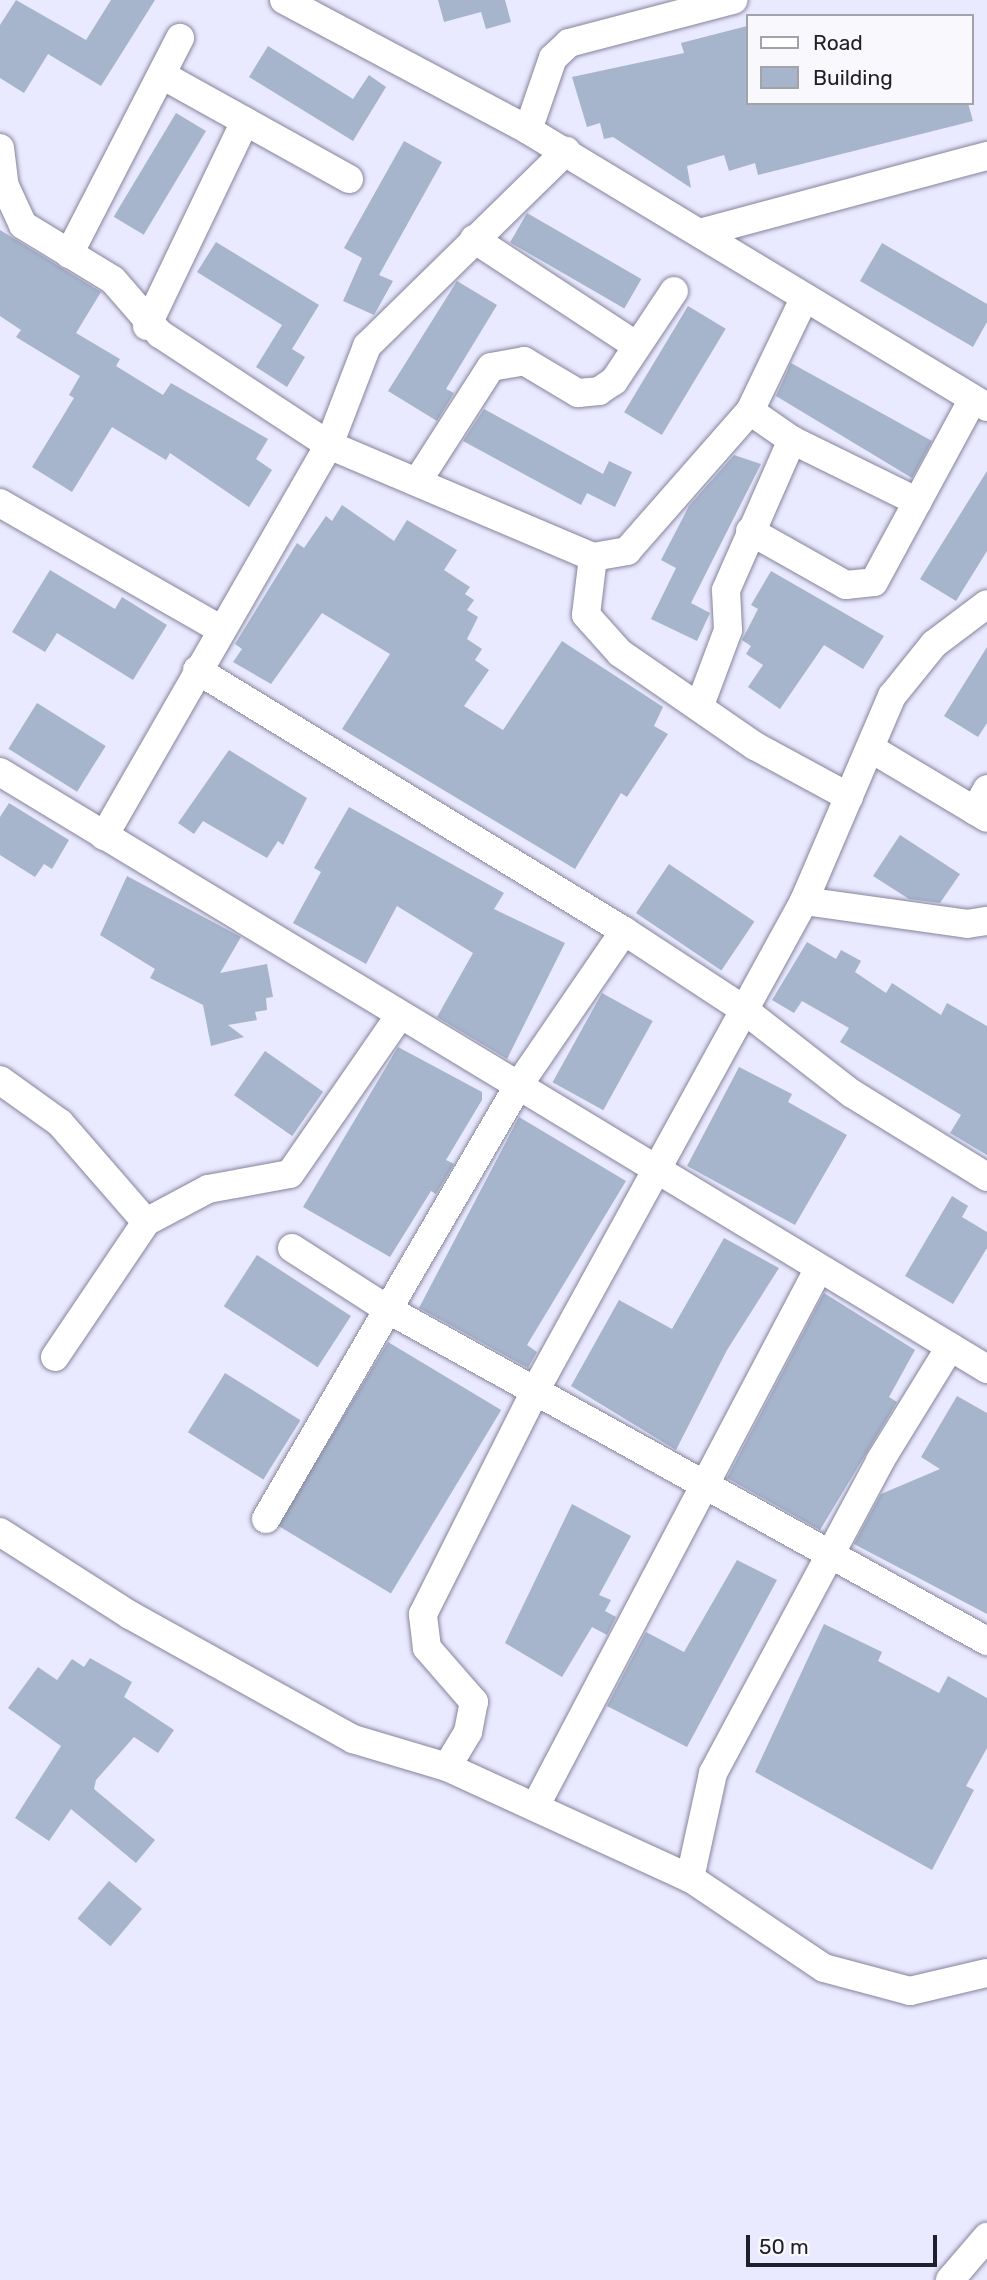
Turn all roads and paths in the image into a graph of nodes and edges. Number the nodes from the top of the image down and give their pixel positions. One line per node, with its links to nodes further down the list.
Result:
1 (284, 0): 4 (street)
2 (337, 0): 4 (street)
3 (733, 0): 8 (street)
4 (339, 28): 8 (street)
5 (180, 38): 6 (street)
6 (162, 75): 7 (street); 15 (street)
7 (245, 121): 12 (street); 18 (street)
8 (528, 130): 10 (street)
9 (0, 148): 15 (street)
10 (566, 151): 13 (street); 14 (street)
11 (987, 156): 13 (street)
12 (349, 179)
13 (703, 232): 17 (street)
14 (474, 239): 19 (street); 23 (street)
15 (69, 254): 18 (street)
16 (674, 290): 19 (street)
17 (804, 299): 20 (street); 21 (street)
18 (148, 326): 23 (street)
19 (637, 346): 24 (street)
20 (980, 403): 25 (street)
21 (750, 411): 22 (street); 28 (street)
22 (792, 440): 25 (street); 27 (street)
23 (329, 446): 24 (street); 30 (street)
24 (419, 479): 28 (street)
25 (918, 502): 27 (street)
26 (0, 503): 30 (street)
27 (750, 531): 32 (street)
28 (593, 557): 32 (street)
29 (987, 604): 33 (street)
30 (220, 629): 31 (street)
31 (197, 670): 37 (street); 40 (street)
32 (701, 705): 35 (street)
33 (870, 748): 35 (street); 36 (street)
34 (0, 772): 37 (street)
35 (849, 797): 38 (street)
36 (983, 806)
37 (104, 836): 42 (street)
38 (804, 901): 39 (street); 41 (street)
39 (987, 921)
40 (624, 931): 41 (street); 44 (street)
41 (743, 1009): 45 (street); 46 (street)
42 (400, 1015): 44 (street); 47 (street)
43 (0, 1080): 47 (street)
44 (518, 1086): 45 (street); 50 (street)
45 (659, 1171): 49 (street); 54 (street)
46 (987, 1177)
47 (146, 1222): 52 (street)
48 (292, 1248): 50 (street)
49 (819, 1268): 51 (street); 55 (street)
50 (387, 1309): 54 (street); 56 (street)
51 (950, 1347): 53 (street); 58 (street)
52 (55, 1357)
53 (987, 1370)
54 (535, 1391): 55 (street); 60 (street)
55 (704, 1486): 58 (street); 61 (street)
56 (266, 1519)
57 (0, 1532): 60 (street)
58 (831, 1559): 59 (street); 62 (street)
59 (987, 1641)
60 (447, 1767): 61 (street)
61 (535, 1807): 62 (street)
62 (690, 1878): 63 (street)
63 (987, 1973)
64 (987, 2237): 65 (street)
65 (950, 2280)

